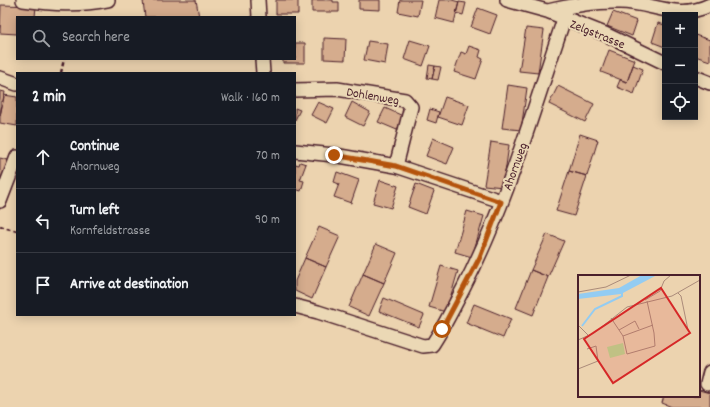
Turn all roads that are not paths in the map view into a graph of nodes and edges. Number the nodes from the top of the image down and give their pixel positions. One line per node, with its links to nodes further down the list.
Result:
1 (23, 0): 5 (street)
2 (108, 0): 5 (street)
3 (258, 0): 8 (street)
4 (507, 0): 7 (street, Zelgstrasse)
5 (41, 1)
6 (710, 5): 7 (street)
7 (547, 11): 9 (street, Zelgstrasse)
8 (259, 16)
9 (564, 19): 11 (street, Zelgstrasse); 22 (street, Ahornweg)
10 (262, 60): 12 (street)
11 (662, 62)
12 (264, 72)
13 (0, 78): 16 (street)
14 (698, 78): 15 (street)
15 (710, 83)
16 (16, 84)
17 (296, 90): 20 (street, Dohlenweg)
18 (296, 151): 20 (street)
19 (16, 160): 21 (street)
20 (396, 166): 22 (street)
21 (0, 201)
22 (501, 202): 23 (street, Ahornweg)
23 (296, 306)

